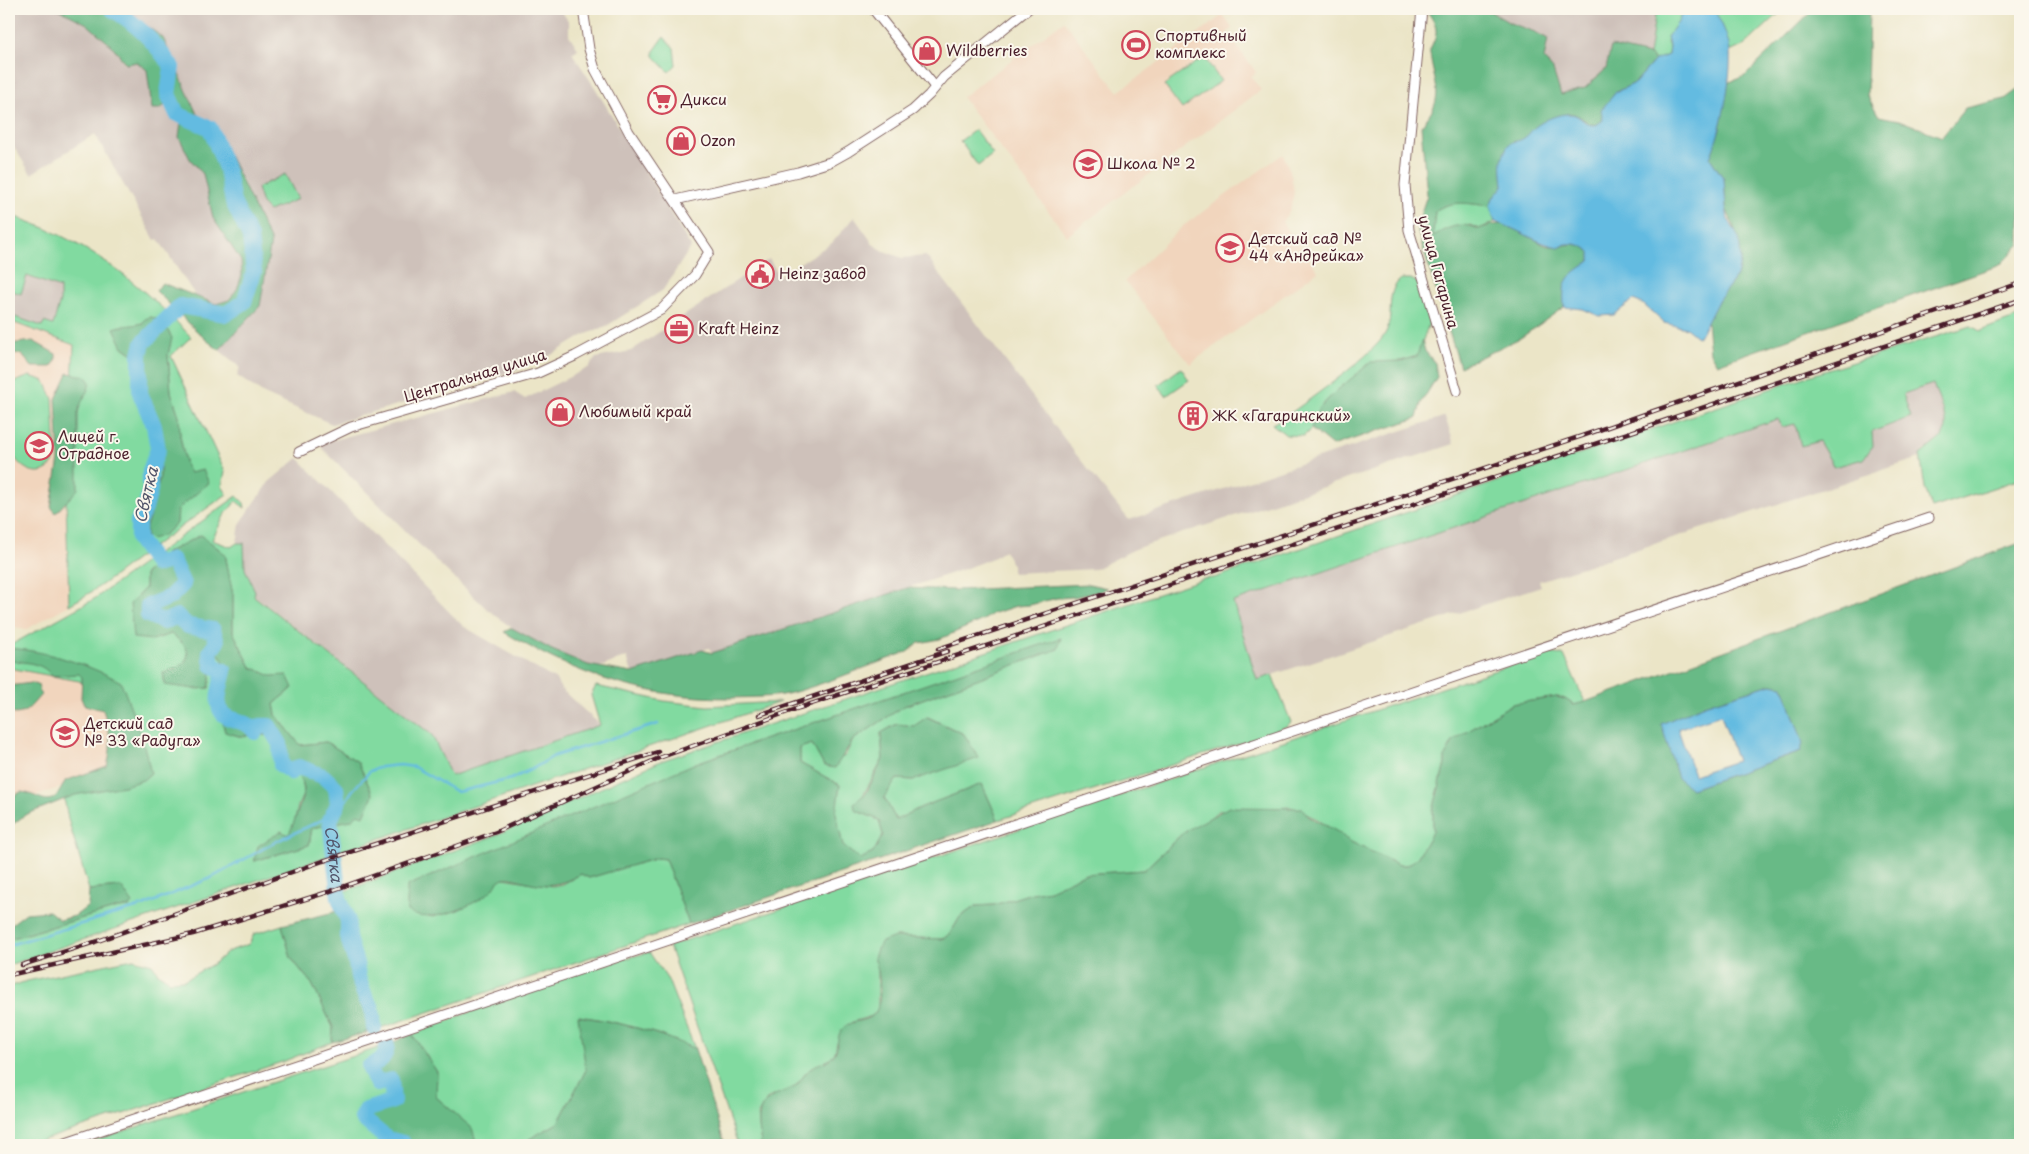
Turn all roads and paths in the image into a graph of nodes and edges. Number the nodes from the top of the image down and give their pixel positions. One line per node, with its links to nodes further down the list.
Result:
1 (583, 9): 6 (street, Центральная улица)
2 (873, 9): 5 (street)
3 (1028, 9): 5 (street)
4 (1422, 9): 7 (street, улица Гагарина)
5 (935, 87): 6 (street)
6 (675, 200): 8 (street, Центральная улица)
7 (1458, 391)
8 (299, 452)
9 (1929, 518): 10 (street)
10 (57, 1145)

